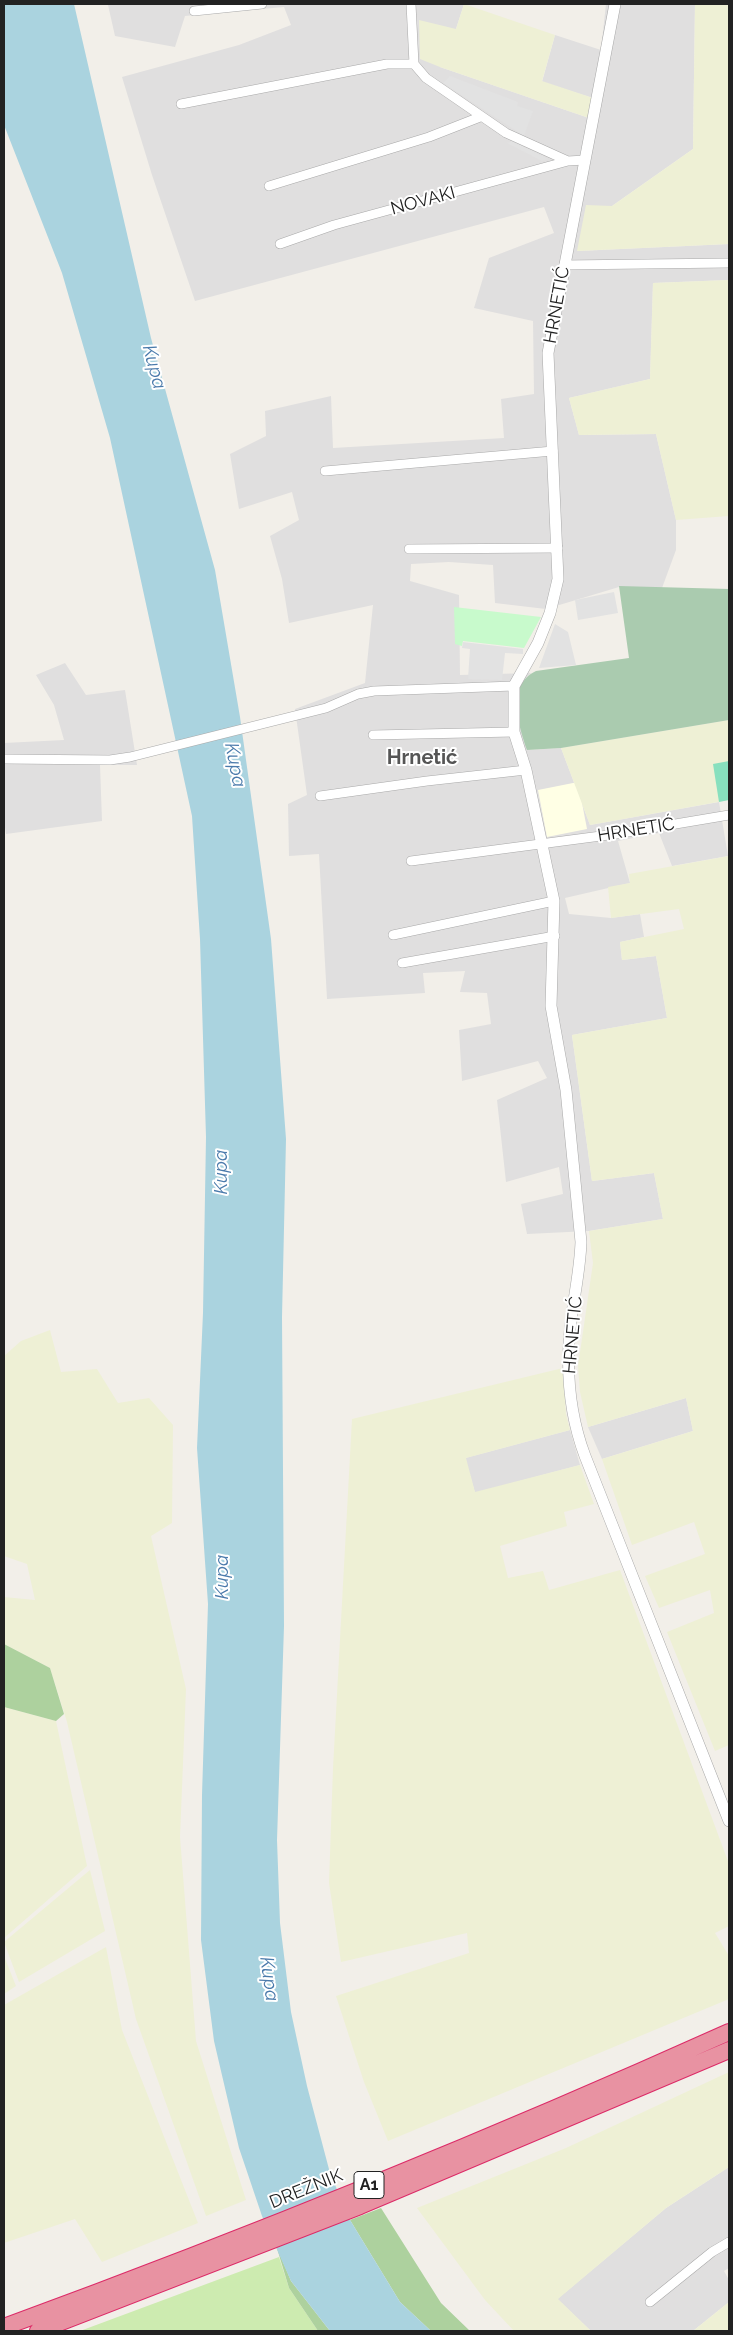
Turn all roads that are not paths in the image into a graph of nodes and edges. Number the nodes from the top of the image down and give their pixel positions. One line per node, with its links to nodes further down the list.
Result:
1 (262, 4): 4 (street)
2 (411, 4): 5 (street)
3 (614, 4): 8 (street)
4 (194, 11)
5 (414, 64): 6 (street); 7 (street, NOVAKI)
6 (181, 104)
7 (480, 117): 9 (street, NOVAKI); 10 (street)
8 (584, 160): 9 (street, NOVAKI); 13 (street, HRNETIĆ)
9 (568, 161): 11 (street, NOVAKI)
10 (269, 186)
11 (280, 244)
12 (729, 263): 13 (street)
13 (564, 265): 14 (street, HRNETIĆ)
14 (553, 451): 15 (street); 16 (street, HRNETIĆ)
15 (325, 471)
16 (558, 548): 17 (street); 18 (street, HRNETIĆ)
17 (409, 549)
18 (514, 686): 19 (street, HRNETIĆ); 21 (street)
19 (514, 732): 20 (street); 22 (street, HRNETIĆ)
20 (373, 735)
21 (4, 759)
22 (526, 770): 23 (street); 25 (street, HRNETIĆ)
23 (320, 796)
24 (729, 815): 25 (street, HRNETIĆ)
25 (542, 843): 26 (street); 27 (street, HRNETIĆ)
26 (411, 861)
27 (554, 901): 28 (street); 29 (street, HRNETIĆ)
28 (393, 935)
29 (554, 936): 30 (street); 31 (street, HRNETIĆ)
30 (402, 963)
31 (729, 1821)
32 (729, 2032): 36 (highway, DREŽNIK / A1)
33 (729, 2050): 37 (highway, DREŽNIK / A1)
34 (729, 2242): 35 (street)
35 (650, 2302)
36 (4, 2327)
37 (38, 2331)

